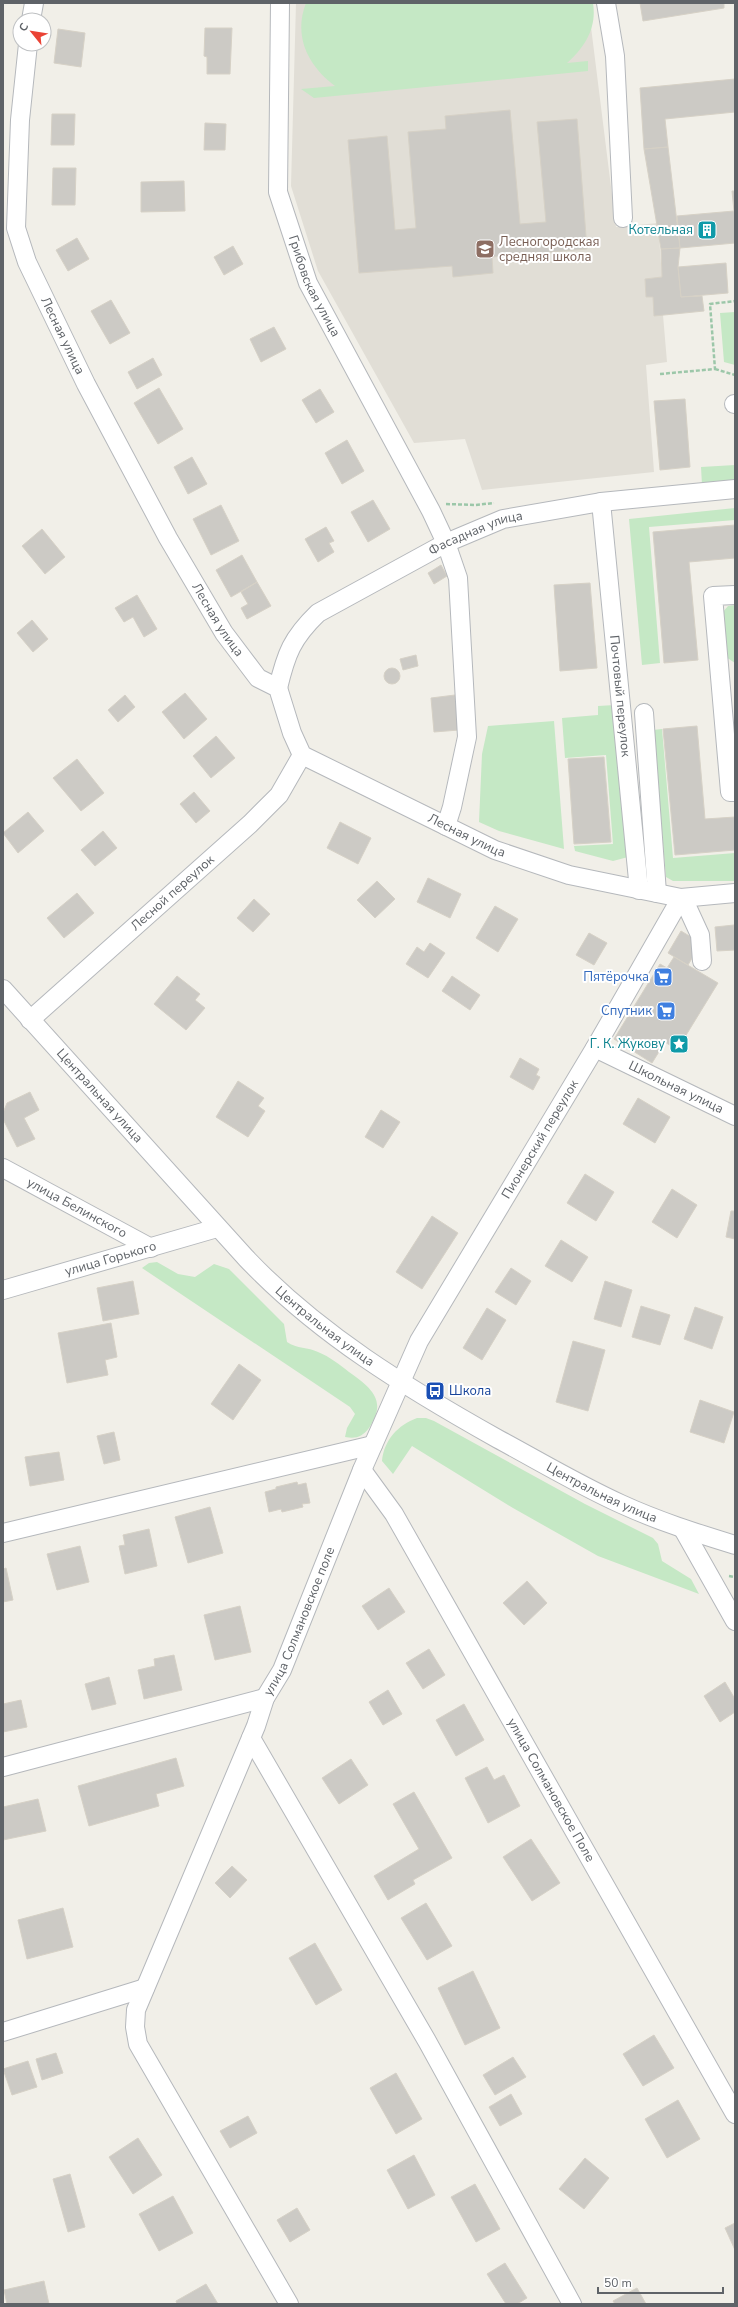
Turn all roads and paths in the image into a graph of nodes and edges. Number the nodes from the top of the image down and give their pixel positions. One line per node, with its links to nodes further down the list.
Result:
1 (280, 3): 13 (street, Грибовская улица)
2 (606, 3): 5 (street)
3 (27, 52): 6 (street, Лесная улица)
4 (3, 216): 6 (street)
5 (623, 218)
6 (16, 228): 15 (street, Лесная улица)
7 (735, 301): 8 (path)
8 (715, 369): 9 (path); 10 (path)
9 (660, 374)
10 (735, 375)
11 (735, 489): 12 (street, Фасадная улица)
12 (601, 502): 13 (street, Фасадная улица); 20 (street, Почтовый переулок)
13 (446, 543): 15 (street, Фасадная улица); 19 (street, Грибовская улица)
14 (735, 595): 18 (street)
15 (278, 688): 17 (street)
16 (644, 713): 21 (street)
17 (302, 754): 19 (street, Лесная улица); 26 (street, Лесной переулок)
18 (735, 792)
19 (446, 826): 20 (street, Лесная улица)
20 (639, 890): 21 (street, Лесная улица)
21 (657, 893): 23 (street, Лесная улица)
22 (735, 893): 23 (street, Лесная улица)
23 (682, 898): 24 (street); 27 (street, Пионерский переулок)
24 (702, 961)
25 (3, 990): 26 (street, Центральная улица)
26 (30, 1020): 30 (street, Центральная улица)
27 (594, 1048): 28 (street, Школьная улица); 33 (street, Пионерский переулок)
28 (735, 1116)
29 (3, 1168): 31 (street, улица Белинского)
30 (217, 1228): 31 (street, улица Горького); 33 (street, Центральная улица)
31 (151, 1248): 32 (street, улица Горького)
32 (3, 1290)
33 (400, 1382): 34 (street, улица Солмановское поле); 36 (street, Центральная улица)
34 (373, 1445): 35 (street, улица Солмановское поле); 37 (street)
35 (362, 1470): 40 (street, улица Солмановское поле); 45 (street, улица Солмановское Поле)
36 (683, 1529): 38 (street, Центральная улица); 39 (street)
37 (3, 1532)
38 (735, 1546)
39 (735, 1621)
40 (265, 1698): 41 (street); 42 (street, улица Солмановское поле)
41 (251, 1738): 43 (street); 47 (street)
42 (3, 1767)
43 (145, 1988): 44 (street); 46 (street)
44 (3, 2032)
45 (735, 2114)
46 (289, 2304)
47 (572, 2304)

